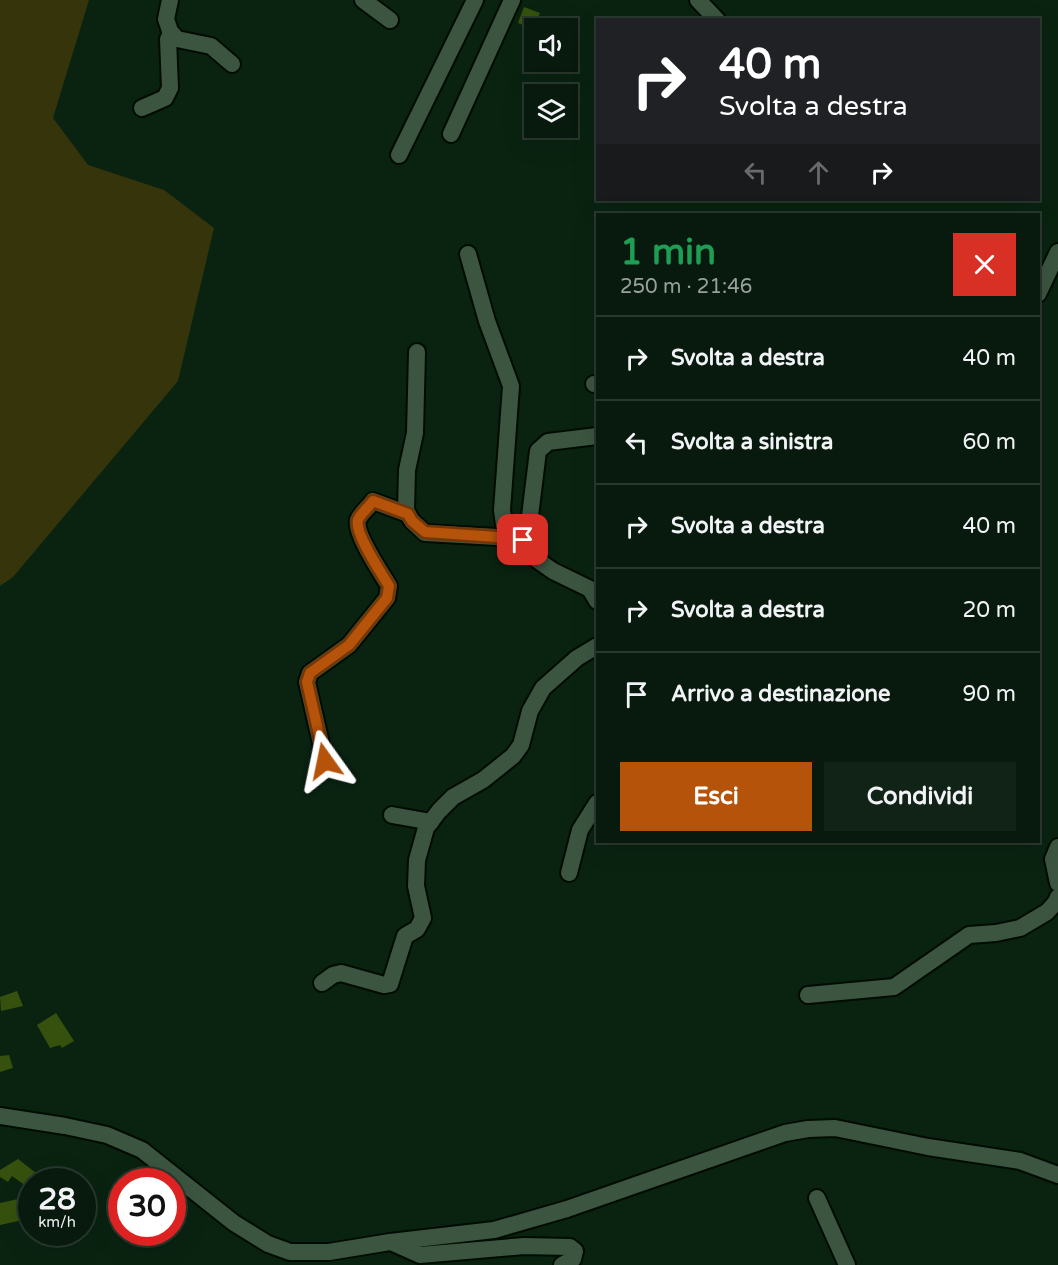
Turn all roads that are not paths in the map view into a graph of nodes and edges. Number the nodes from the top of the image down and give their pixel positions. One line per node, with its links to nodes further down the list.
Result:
1 (170, 0): 8 (street)
2 (363, 0): 7 (street)
3 (475, 0): 12 (street)
4 (512, 0): 11 (street)
5 (698, 0): 6 (street)
6 (715, 18)
7 (390, 20)
8 (172, 34): 9 (street); 10 (street)
9 (232, 63)
10 (142, 108)
11 (451, 134)
12 (399, 155)
13 (1058, 252): 15 (street)
14 (468, 254): 19 (street)
15 (1040, 290)
16 (417, 352): 18 (street)
17 (596, 436): 19 (street)
18 (408, 514): 19 (street); 22 (street)
19 (517, 546): 20 (street)
20 (596, 599)
21 (596, 647): 25 (street)
22 (325, 761)
23 (596, 805): 27 (street)
24 (392, 815): 25 (street)
25 (430, 822): 30 (street)
26 (1058, 847): 28 (street)
27 (569, 873)
28 (1058, 884)
29 (1058, 897): 31 (street)
30 (322, 983)
31 (808, 995)
32 (0, 1116): 35 (street)
33 (1058, 1175): 35 (street)
34 (817, 1198): 37 (street)
35 (390, 1242): 36 (street)
36 (562, 1265)
37 (847, 1265)

